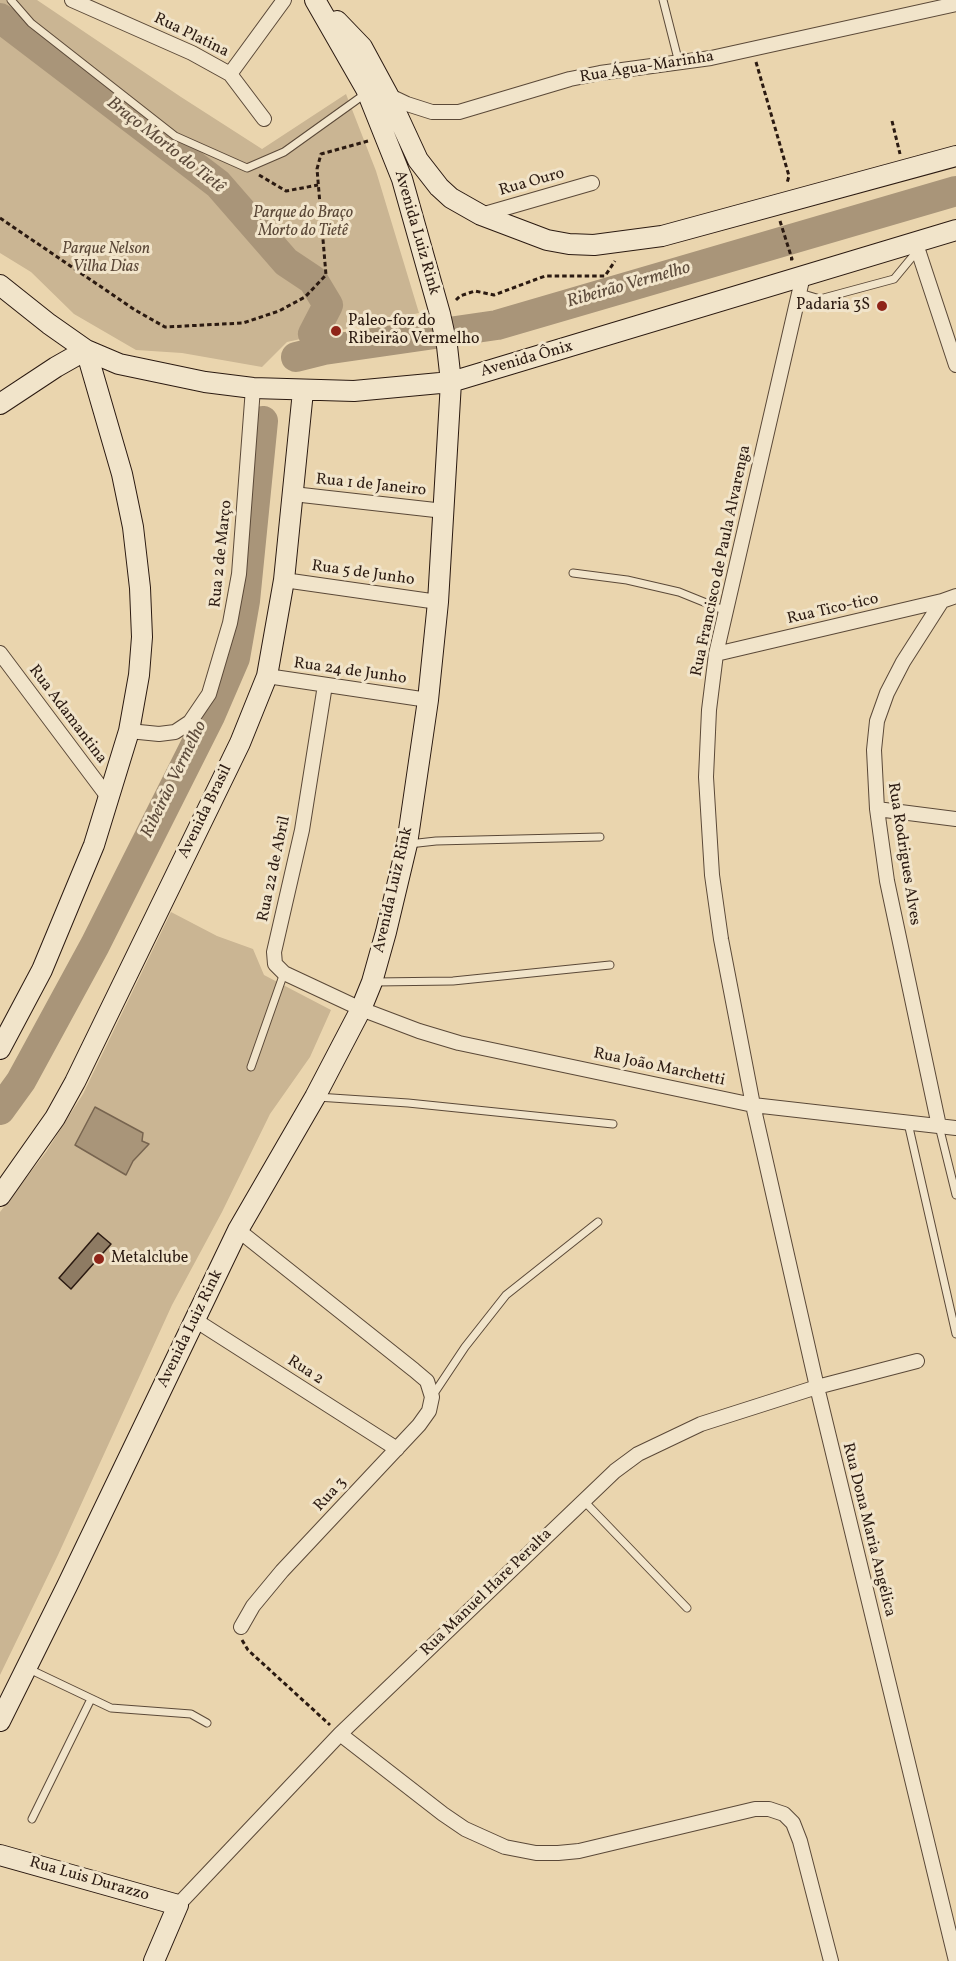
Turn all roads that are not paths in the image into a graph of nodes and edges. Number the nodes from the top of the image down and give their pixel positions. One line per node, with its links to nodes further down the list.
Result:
1 (11, 0): 9 (lane)
2 (72, 0): 8 (street, Rua Platina)
3 (284, 0): 8 (street, Rua Platina)
4 (316, 0): 9 (main road, Avenida Luiz Rink); 10 (main road)
5 (663, 0): 7 (lane)
6 (956, 4): 7 (street, Rua Água-Marinha)
7 (679, 63): 10 (street, Rua Água-Marinha)
8 (230, 74): 11 (street, Rua Platina)
9 (368, 92): 21 (main road, Avenida Luiz Rink)
10 (388, 95): 14 (main road)
11 (264, 119)
12 (956, 156): 14 (main road)
13 (592, 183): 14 (street, Rua Ouro)
14 (481, 215)
15 (956, 230): 16 (main road, Avenida Ônix)
16 (917, 245): 18 (main road, Avenida Ônix); 18 (lane); 20 (street)
17 (0, 285): 19 (main road)
18 (802, 285): 21 (main road, Avenida Ônix); 31 (street, Rua Francisco de Paula Alvarenga)
19 (86, 350): 22 (main road, Avenida Ônix); 24 (main road); 37 (main road)
20 (956, 365)
21 (451, 382): 23 (main road, Avenida Ônix); 26 (main road, Avenida Luiz Rink)
22 (253, 388): 23 (main road, Avenida Ônix); 37 (street, Rua 2 de Março)
23 (303, 391): 25 (main road, Avenida Brasil)
24 (0, 404)
25 (293, 494): 26 (street, Rua 1 de Janeiro); 28 (main road, Avenida Brasil)
26 (444, 511): 30 (main road, Avenida Luiz Rink)
27 (573, 573): 31 (lane)
28 (284, 580): 30 (street, Rua 5 de Junho); 34 (main road, Avenida Brasil)
29 (949, 599): 33 (street, Rua Tico-tico); 39 (street, Rua Rodrigues Alves)
30 (438, 602): 36 (main road, Avenida Luiz Rink)
31 (726, 611): 33 (street, Rua Francisco de Paula Alvarenga)
32 (0, 652): 38 (street, Rua Adamantina)
33 (716, 654): 50 (street, Rua Francisco de Paula Alvarenga)
34 (267, 676): 35 (street, Rua 24 de Junho); 56 (main road, Avenida Brasil)
35 (326, 685): 36 (street, Rua 24 de Junho); 44 (street, Rua 22 de Abril)
36 (428, 700): 42 (main road, Avenida Luiz Rink)
37 (129, 731): 38 (main road)
38 (108, 797): 47 (main road)
39 (877, 809): 40 (street); 53 (street, Rua Rodrigues Alves)
40 (956, 819)
41 (600, 837): 42 (lane)
42 (407, 844): 45 (main road, Avenida Luiz Rink)
43 (610, 965): 45 (lane)
44 (285, 973): 46 (street); 48 (lane)
45 (372, 982): 46 (main road, Avenida Luiz Rink)
46 (361, 1009): 49 (main road, Avenida Luiz Rink); 50 (street, Rua João Marchetti)
47 (0, 1049)
48 (251, 1067)
49 (315, 1097): 52 (lane); 58 (main road, Avenida Luiz Rink)
50 (753, 1106): 51 (street, Rua João Marchetti); 62 (street, Rua Dona Maria Angélica)
51 (908, 1123): 53 (street, Rua João Marchetti); 60 (lane)
52 (612, 1124)
53 (939, 1126): 54 (street, Rua João Marchetti); 55 (lane)
54 (956, 1128)
55 (956, 1195)
56 (0, 1196)
57 (598, 1222): 63 (lane)
58 (238, 1230): 59 (main road, Avenida Luiz Rink); 63 (street)
59 (195, 1320): 64 (street, Rua 2); 68 (main road, Avenida Luiz Rink)
60 (956, 1334)
61 (917, 1362): 62 (street, Rua Manuel Hare Peralta)
62 (817, 1387): 65 (street, Rua Manuel Hare Peralta); 78 (street, Rua Dona Maria Angélica)
63 (432, 1397): 64 (street, Rua 3)
64 (397, 1449): 67 (street, Rua 3)
65 (584, 1501): 66 (lane); 72 (street, Rua Manuel Hare Peralta)
66 (687, 1608)
67 (241, 1627)
68 (27, 1668): 69 (lane); 70 (main road, Avenida Luiz Rink)
69 (92, 1699): 71 (lane); 73 (lane)
70 (0, 1721)
71 (207, 1724)
72 (340, 1734): 75 (street, Rua Manuel Hare Peralta); 77 (street)
73 (32, 1819)
74 (0, 1855): 75 (main road, Rua Luis Durazzo)
75 (178, 1905): 76 (main road, Rua Manuel Hare Peralta)
76 (154, 1961)
77 (831, 1961)
78 (956, 1961)

